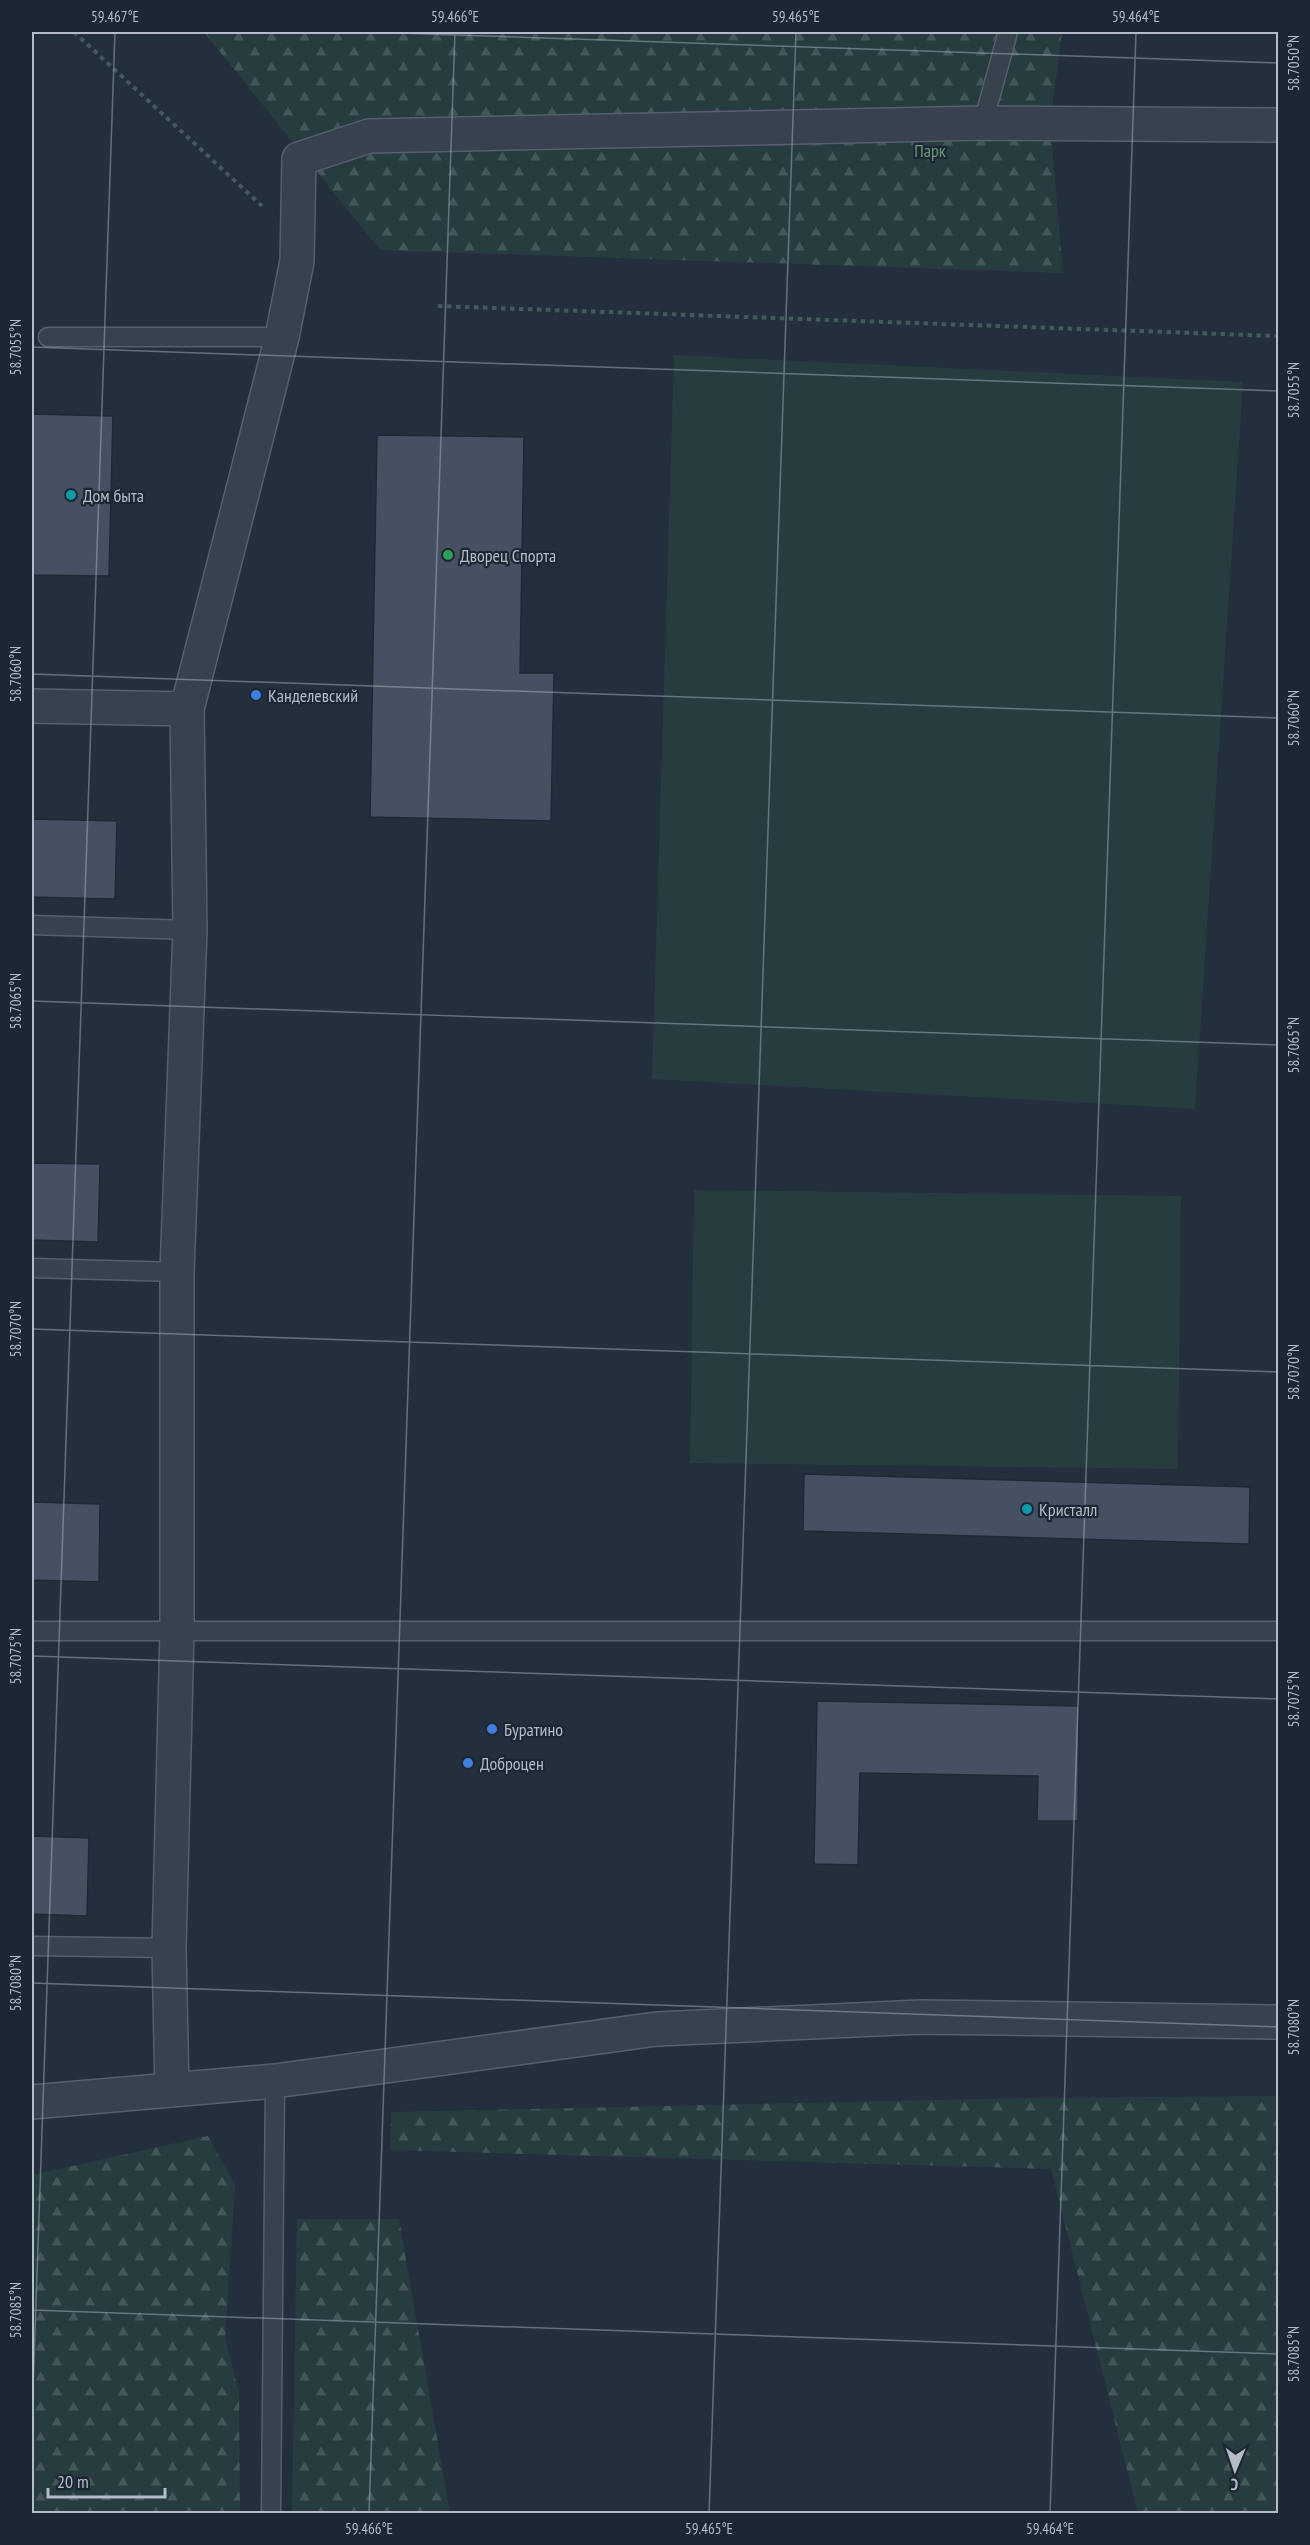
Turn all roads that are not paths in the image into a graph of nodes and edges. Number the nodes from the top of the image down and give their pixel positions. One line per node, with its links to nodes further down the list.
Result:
1 (1008, 32): 2 (lane)
2 (983, 123): 3 (street); 5 (street)
3 (1278, 125)
4 (48, 337): 5 (lane)
5 (282, 337): 7 (street)
6 (32, 706): 7 (street)
7 (187, 709): 9 (street)
8 (32, 925): 9 (lane)
9 (190, 930): 11 (street)
10 (32, 1268): 11 (lane)
11 (177, 1272): 13 (street)
12 (32, 1631): 13 (lane)
13 (177, 1631): 14 (lane); 16 (street)
14 (1278, 1631)
15 (32, 1946): 16 (lane)
16 (169, 1948): 19 (street)
17 (1278, 2022): 18 (street)
18 (275, 2080): 19 (street); 21 (lane)
19 (172, 2090): 20 (street)
20 (32, 2102)
21 (271, 2514)

